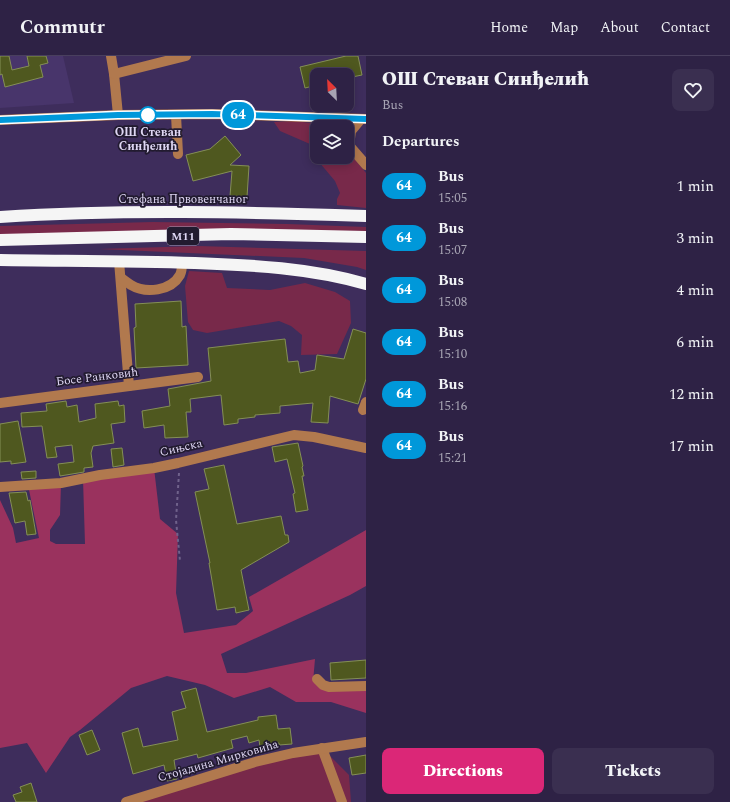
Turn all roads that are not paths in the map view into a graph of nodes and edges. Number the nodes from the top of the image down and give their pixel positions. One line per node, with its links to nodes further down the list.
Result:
1 (111, 56): 3 (street)
2 (186, 56): 3 (street)
3 (114, 74): 5 (street)
4 (176, 114): 5 (street); 6 (street); 11 (street)
5 (118, 115): 8 (street)
6 (324, 118): 7 (street)
7 (363, 119): 9 (street)
8 (0, 120)
9 (354, 128)
10 (354, 152): 12 (street)
11 (178, 154)
12 (366, 166)
13 (366, 216): 14 (highway, Стефана Првовенчаног / M11)
14 (0, 217)
15 (366, 237): 16 (highway, M11)
16 (0, 240)
17 (0, 260): 18 (highway)
18 (119, 261): 19 (highway); 20 (street)
19 (182, 263): 20 (street); 21 (highway)
20 (121, 278): 23 (street)
21 (366, 284)
22 (198, 377): 23 (street, Босе Ранковић)
23 (129, 386): 24 (street, Босе Ранковић)
24 (0, 403)
25 (366, 448): 26 (street, Сињска)
26 (0, 487)
27 (316, 679): 28 (street)
28 (366, 686)
29 (366, 742): 30 (street, Стојадина Мирковића)
30 (322, 748): 31 (street, Стојадина Мирковића); 32 (street)
31 (126, 802)
32 (342, 802)

